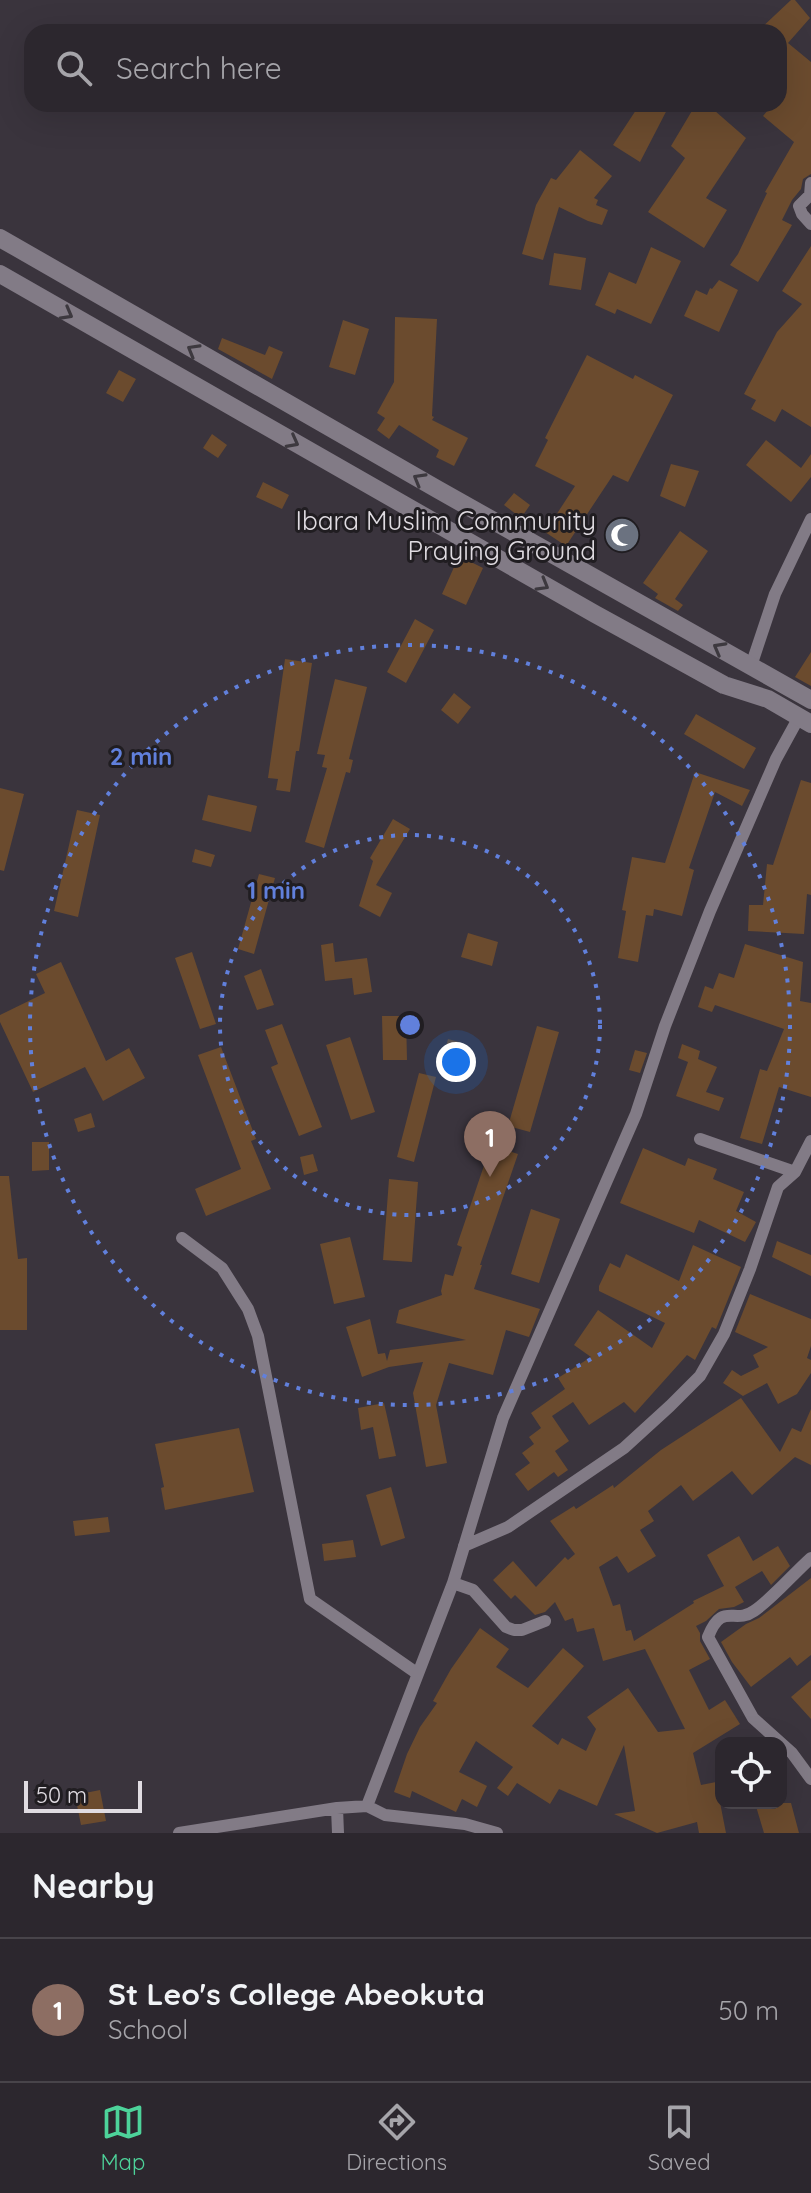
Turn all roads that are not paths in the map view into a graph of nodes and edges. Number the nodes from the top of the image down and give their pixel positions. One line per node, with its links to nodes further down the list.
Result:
1 (811, 183): 2 (street)
2 (811, 224)
3 (0, 238): 6 (main road, one-way to 3)
4 (0, 274): 8 (main road, one-way to 8)
5 (811, 519): 6 (street)
6 (751, 666): 7 (main road)
7 (811, 700)
8 (805, 720): 13 (street)
9 (700, 1139): 11 (street)
10 (811, 1141): 11 (street)
11 (795, 1172): 13 (street)
12 (182, 1238): 17 (street)
13 (464, 1546): 15 (street)
14 (811, 1558): 18 (street)
15 (453, 1583): 16 (street); 17 (street)
16 (545, 1621)
17 (418, 1674): 19 (street)
18 (811, 1779)
19 (367, 1806): 20 (street); 21 (street)
20 (337, 1808): 22 (street); 23 (street)
21 (465, 1829): 24 (street)
22 (179, 1833)
23 (338, 1833)
24 (497, 1833)

